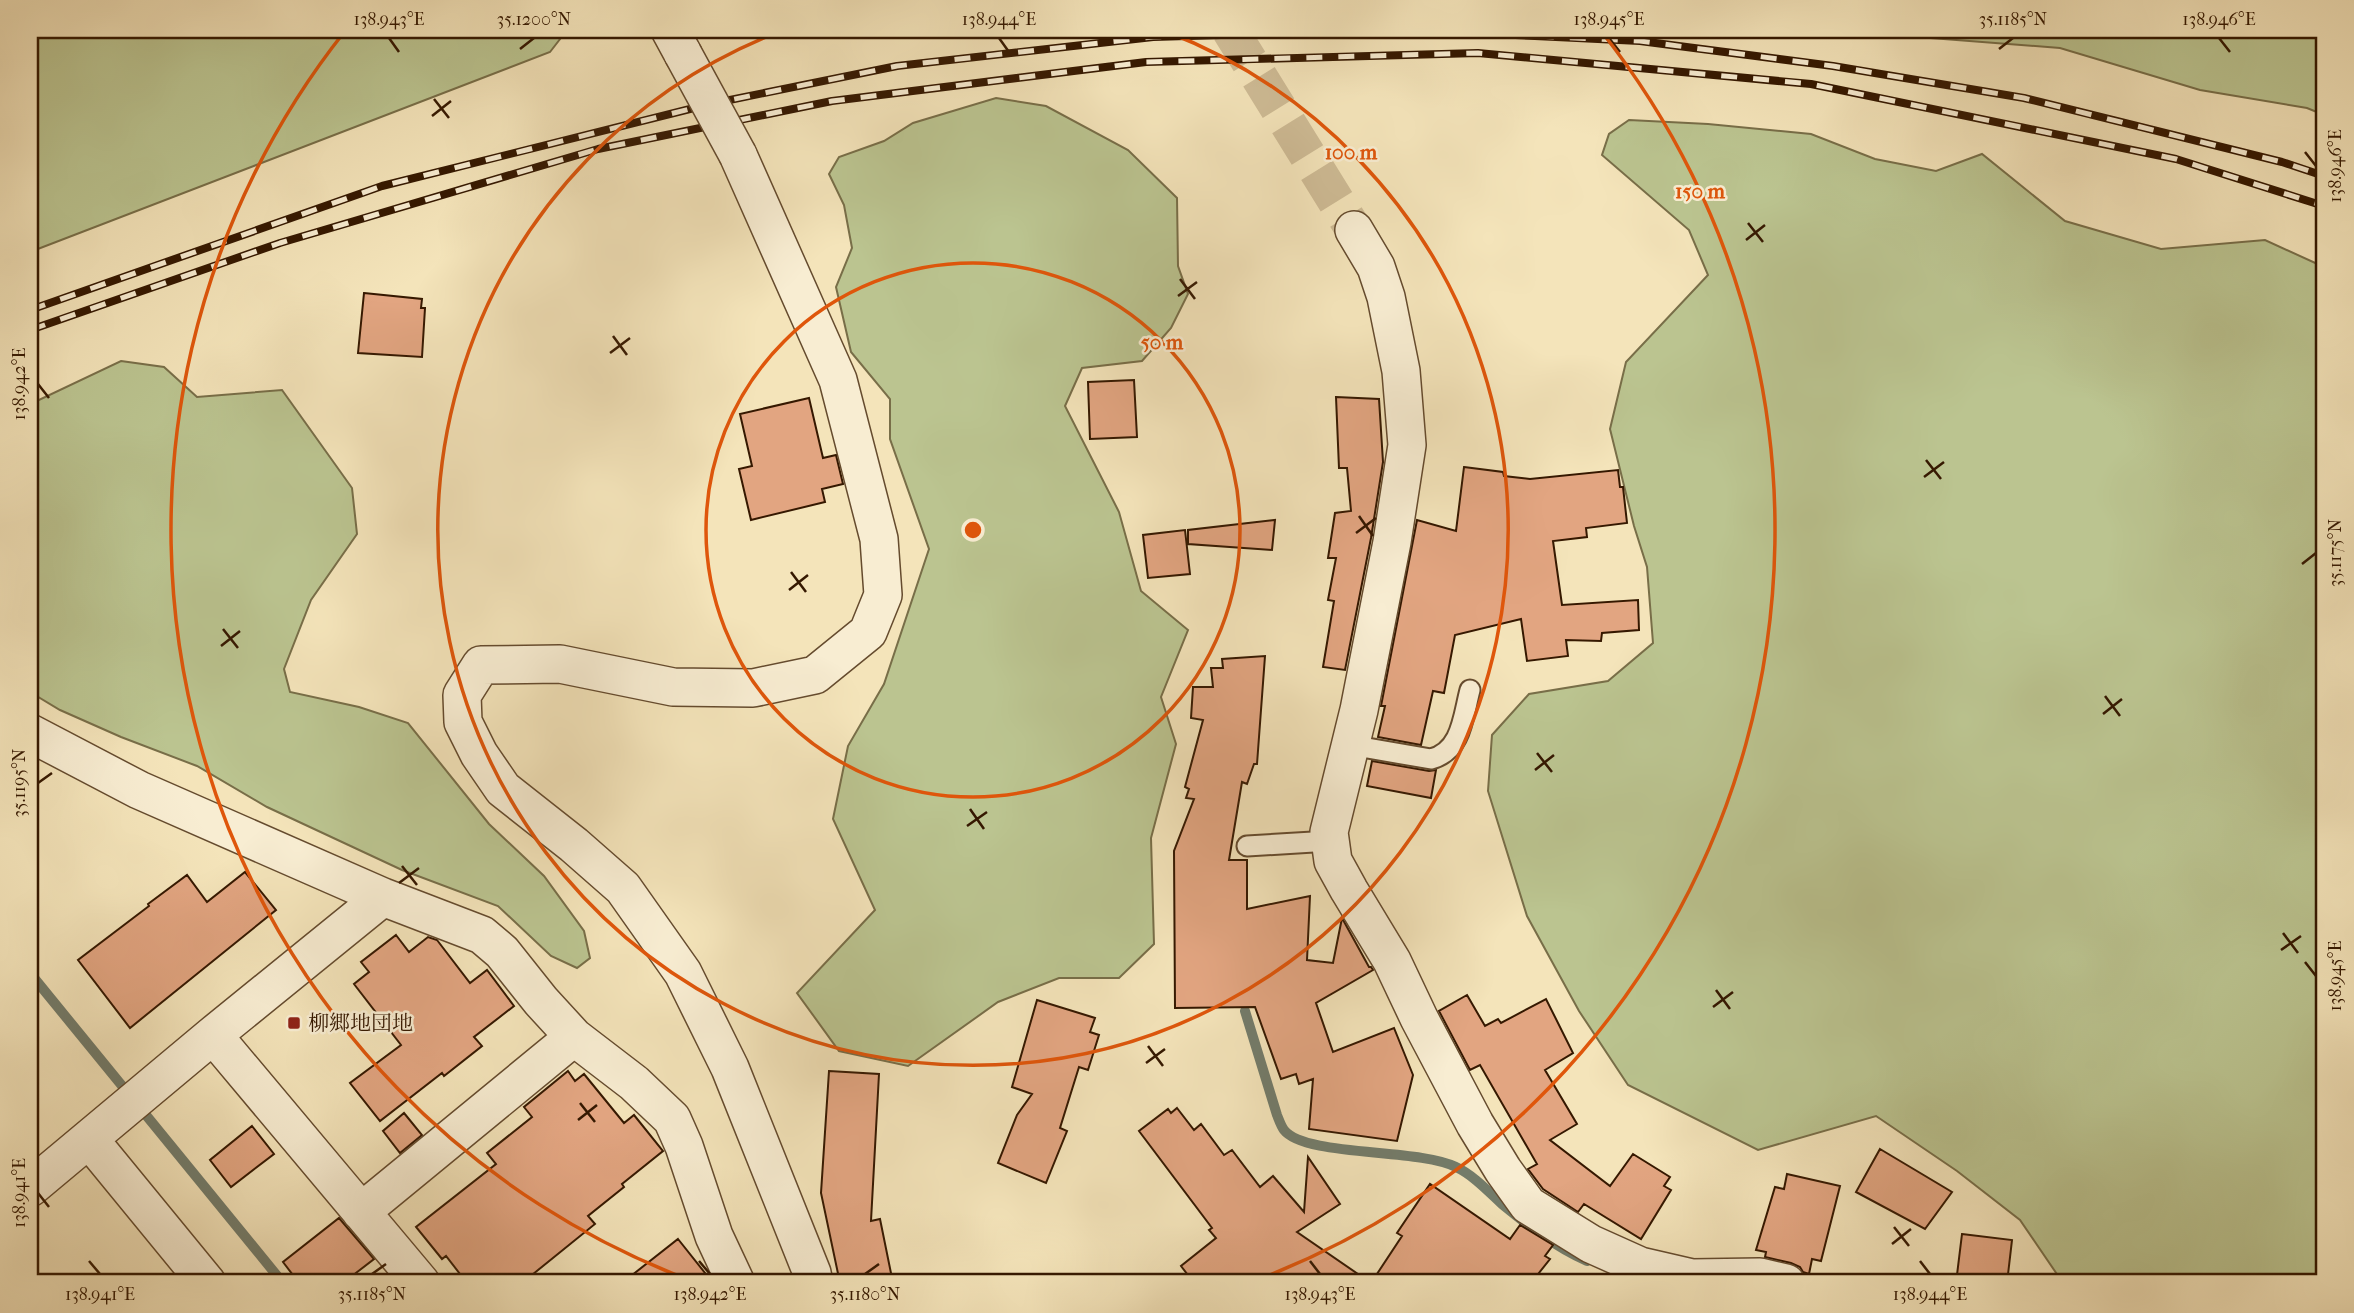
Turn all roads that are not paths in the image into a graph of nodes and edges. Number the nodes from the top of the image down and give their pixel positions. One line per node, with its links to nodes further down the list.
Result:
1 (677, 42): 17 (street, bridge)
2 (1354, 230): 5 (street)
3 (1470, 690): 5 (lane)
4 (30, 733): 8 (street)
5 (1350, 745): 6 (street)
6 (1330, 841): 7 (lane); 18 (street)
7 (1247, 846)
8 (383, 897): 9 (street); 10 (street)
9 (212, 1035): 11 (street); 13 (street)
10 (574, 1037): 13 (street); 16 (street)
11 (89, 1139): 12 (street); 14 (street)
12 (30, 1188)
13 (361, 1212): 15 (street)
14 (207, 1283)
15 (421, 1283)
16 (736, 1283)
17 (814, 1283)
18 (1786, 1283)

